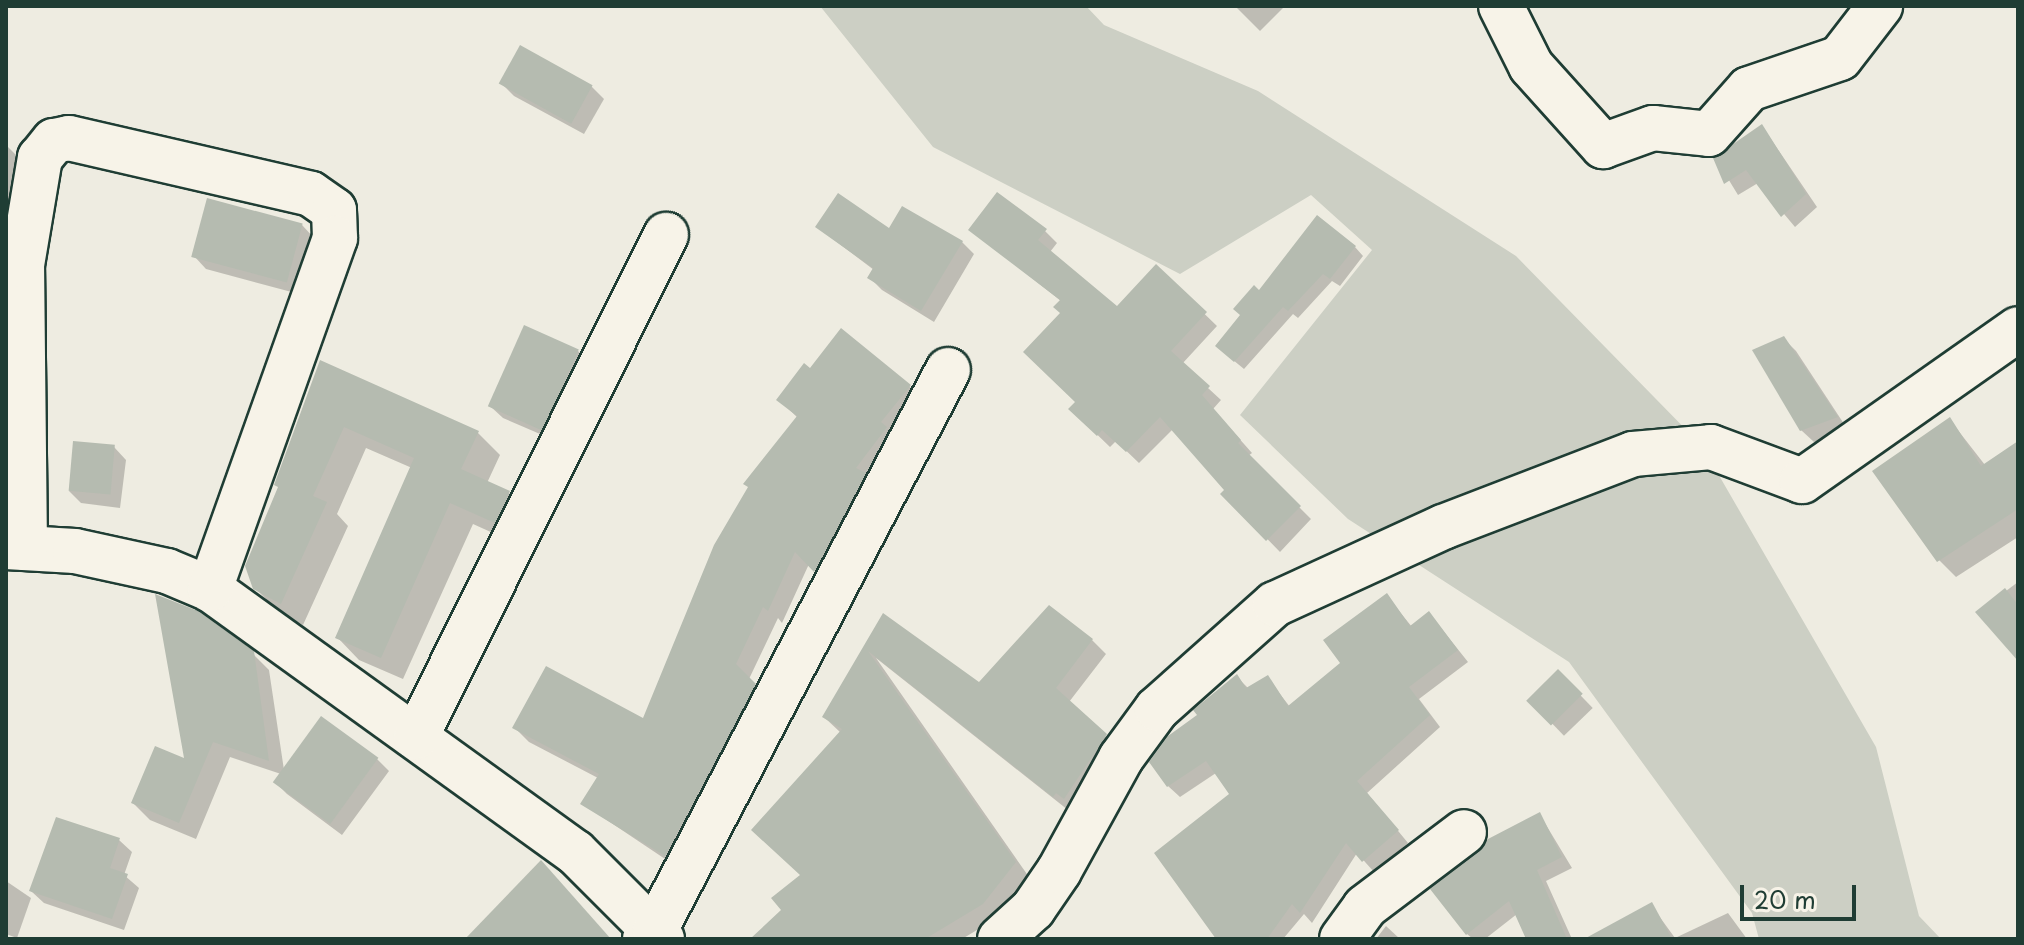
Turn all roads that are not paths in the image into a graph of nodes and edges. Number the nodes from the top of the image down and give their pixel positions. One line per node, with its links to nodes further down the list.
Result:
1 (1501, 6): 2 (street)
2 (1880, 6)
3 (666, 235): 8 (street)
4 (2018, 329): 11 (street)
5 (948, 370): 10 (street)
6 (16, 548): 7 (street); 7 (street)
7 (210, 589): 8 (street)
8 (416, 737): 10 (street)
9 (1464, 832): 12 (street)
10 (654, 936)
11 (1000, 939)
12 (1342, 939)

